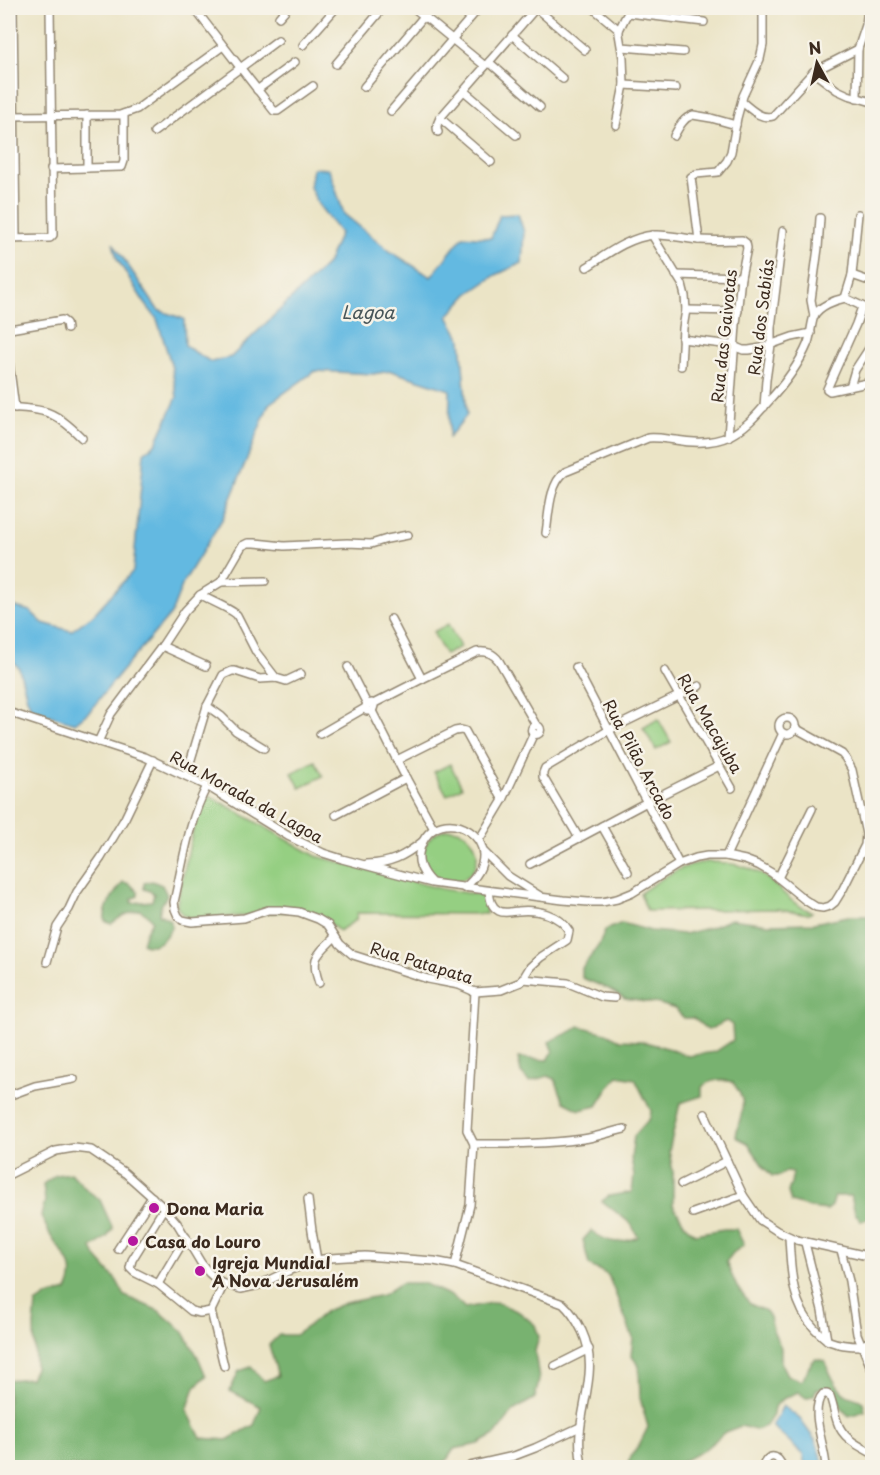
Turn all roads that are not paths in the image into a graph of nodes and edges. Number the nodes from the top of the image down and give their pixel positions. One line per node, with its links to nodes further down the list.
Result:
1 (13, 8): 47 (street)
2 (50, 8): 48 (street)
3 (194, 8): 23 (street)
4 (287, 8): 16 (street)
5 (336, 8): 22 (street)
6 (383, 8): 29 (street)
7 (414, 8): 15 (street)
8 (431, 8): 15 (street)
9 (479, 8): 20 (street)
10 (536, 8): 19 (street); 25 (street)
11 (593, 8): 18 (street)
12 (763, 8): 41 (street)
13 (868, 8): 26 (street)
14 (630, 10): 17 (street); 18 (street)
15 (424, 16): 20 (street); 36 (street)
16 (279, 17)
17 (705, 22)
18 (619, 30): 24 (street)
19 (512, 35): 30 (street); 33 (street)
20 (453, 39): 30 (street); 44 (street)
21 (278, 40): 31 (street)
22 (303, 45)
23 (223, 46): 31 (street); 45 (street)
24 (622, 47): 27 (street); 34 (street)
25 (585, 50)
26 (858, 50): 32 (street); 40 (street)
27 (683, 52)
28 (295, 62): 38 (street)
29 (336, 64)
30 (487, 64): 39 (street); 43 (street)
31 (240, 68): 38 (street); 52 (street)
32 (813, 72): 40 (street); 41 (street)
33 (564, 79)
34 (624, 85): 37 (street); 50 (street)
35 (313, 86): 38 (street)
36 (364, 87)
37 (676, 88)
38 (257, 90)
39 (464, 91): 49 (street); 54 (street)
40 (857, 98): 42 (street)
41 (742, 102): 51 (street)
42 (873, 102)
43 (540, 107)
44 (391, 111)
45 (124, 114): 46 (street); 57 (street)
46 (87, 115): 48 (street); 57 (street)
47 (11, 116): 48 (street); 64 (street)
48 (51, 116): 58 (street)
49 (440, 118): 53 (street); 56 (street)
50 (616, 125)
51 (736, 125): 55 (street); 65 (street)
52 (154, 132)
53 (438, 132)
54 (516, 135)
55 (674, 136)
56 (491, 162)
57 (87, 168): 58 (street)
58 (51, 169): 64 (street)
59 (858, 214): 68 (street)
60 (820, 218): 76 (street)
61 (783, 231): 82 (street, Rua dos Sabiás)
62 (652, 235): 65 (street); 66 (street); 67 (street)
63 (8, 238): 64 (street)
64 (16, 238)
65 (699, 240): 69 (street, Rua das Gaivotas)
66 (587, 267)
67 (676, 275): 69 (street); 73 (street)
68 (852, 275): 70 (street); 71 (street)
69 (741, 277): 74 (street, Rua das Gaivotas)
70 (873, 282)
71 (845, 298): 72 (street); 76 (street)
72 (862, 307): 75 (street); 87 (street)
73 (686, 310): 74 (street); 80 (street)
74 (738, 311): 83 (street, Rua das Gaivotas)
75 (873, 311)
76 (814, 316): 79 (street)
77 (67, 329): 78 (street)
78 (8, 331)
79 (811, 333): 82 (street); 89 (street)
80 (682, 339): 83 (street); 85 (street)
81 (873, 344): 87 (street)
82 (771, 345): 83 (street); 89 (street, Rua dos Sabiás)
83 (735, 346): 90 (street, Rua das Gaivotas)
84 (8, 355): 88 (street)
85 (681, 366)
86 (873, 382): 87 (street)
87 (850, 387)
88 (11, 407): 91 (street)
89 (764, 407): 90 (street)
90 (728, 437): 92 (street)
91 (82, 438)
92 (546, 533)
93 (408, 535): 95 (street)
94 (265, 581): 95 (street)
95 (221, 582): 96 (street)
96 (200, 595): 98 (street); 104 (street)
97 (391, 619): 105 (street)
98 (162, 646): 99 (street); 115 (street)
99 (206, 666)
100 (348, 667): 109 (street)
101 (576, 667): 112 (street, Rua Pilão Arcado)
102 (665, 671): 107 (street, Rua Macajuba)
103 (301, 674): 104 (street)
104 (276, 678): 108 (street)
105 (422, 679): 109 (street); 124 (street)
106 (699, 686): 107 (street)
107 (680, 696): 112 (street); 119 (street, Rua Macajuba)
108 (207, 706): 116 (street); 120 (street)
109 (369, 707): 114 (street); 118 (street)
110 (8, 712): 115 (street, Rua Morada da Lagoa)
111 (795, 728): 113 (street); 113 (street); 139 (street, Rua Morada da Lagoa)
112 (609, 730): 125 (street, Rua Pilão Arcado); 130 (street)
113 (783, 733): 134 (street)
114 (320, 734)
115 (98, 741): 117 (street, Rua Morada da Lagoa)
116 (264, 748)
117 (153, 760): 120 (street, Rua Morada da Lagoa); 145 (street, Rua Morada da Lagoa)
118 (397, 760): 121 (street); 124 (street)
119 (719, 766): 123 (street, Rua Macajuba); 125 (street)
120 (186, 776): 122 (street, Rua Morada da Lagoa)
121 (406, 778): 127 (street); 129 (street)
122 (207, 786): 135 (street, Rua Morada da Lagoa); 144 (street, Rua Patapata)
123 (732, 788)
124 (503, 800): 131 (street)
125 (647, 802): 128 (street); 137 (street, Rua Pilão Arcado)
126 (812, 809): 139 (street)
127 (336, 815)
128 (602, 826): 130 (street); 138 (street)
129 (434, 829): 131 (street); 132 (street)
130 (579, 838): 136 (street)
131 (479, 840): 133 (street)
132 (422, 842): 135 (street); 140 (street)
133 (483, 851): 141 (street); 143 (street)
134 (726, 856): 137 (street, Rua Morada da Lagoa); 139 (street, Rua Morada da Lagoa)
135 (358, 864): 140 (street, Rua Morada da Lagoa)
136 (530, 864)
137 (679, 864): 143 (street, Rua Morada da Lagoa)
138 (628, 872)
139 (778, 878)
140 (432, 883): 141 (street, Rua Morada da Lagoa)
141 (464, 888): 142 (street, Rua Morada da Lagoa)
142 (489, 891): 143 (street, Rua Morada da Lagoa); 146 (street, Rua Patapata)
143 (542, 898)
144 (335, 937): 147 (street); 148 (street, Rua Patapata)
145 (47, 962)
146 (523, 979): 148 (street, Rua Patapata); 149 (street, Rua Patapata)
147 (319, 983)
148 (475, 992): 154 (street)
149 (614, 998)
150 (74, 1079): 151 (street)
151 (8, 1095)
152 (705, 1114): 155 (street)
153 (624, 1129): 154 (street)
154 (474, 1144): 170 (street)
155 (727, 1161): 157 (street); 158 (street)
156 (8, 1175): 159 (street)
157 (681, 1184)
158 (743, 1195): 162 (street); 164 (street)
159 (152, 1197): 161 (street); 166 (street)
160 (308, 1199): 169 (street)
161 (164, 1208): 163 (street); 171 (street)
162 (693, 1213)
163 (186, 1237): 171 (street); 172 (street)
164 (789, 1238): 165 (street); 174 (street)
165 (806, 1243): 167 (street); 174 (street)
166 (118, 1248)
167 (841, 1250): 168 (street); 176 (street)
168 (873, 1257)
169 (318, 1260): 170 (street); 172 (street)
170 (455, 1265): 177 (street)
171 (158, 1284): 173 (street)
172 (224, 1284): 173 (street)
173 (211, 1311): 178 (street)
174 (827, 1340): 176 (street)
175 (873, 1340): 176 (street)
176 (861, 1346): 180 (street)
177 (589, 1349): 179 (street); 181 (street)
178 (224, 1366)
179 (555, 1366)
180 (873, 1370)
181 (580, 1427): 183 (street); 184 (street)
182 (873, 1453): 187 (street)
183 (470, 1466)
184 (583, 1467)
185 (762, 1467): 186 (street)
186 (783, 1467)
187 (826, 1467)

